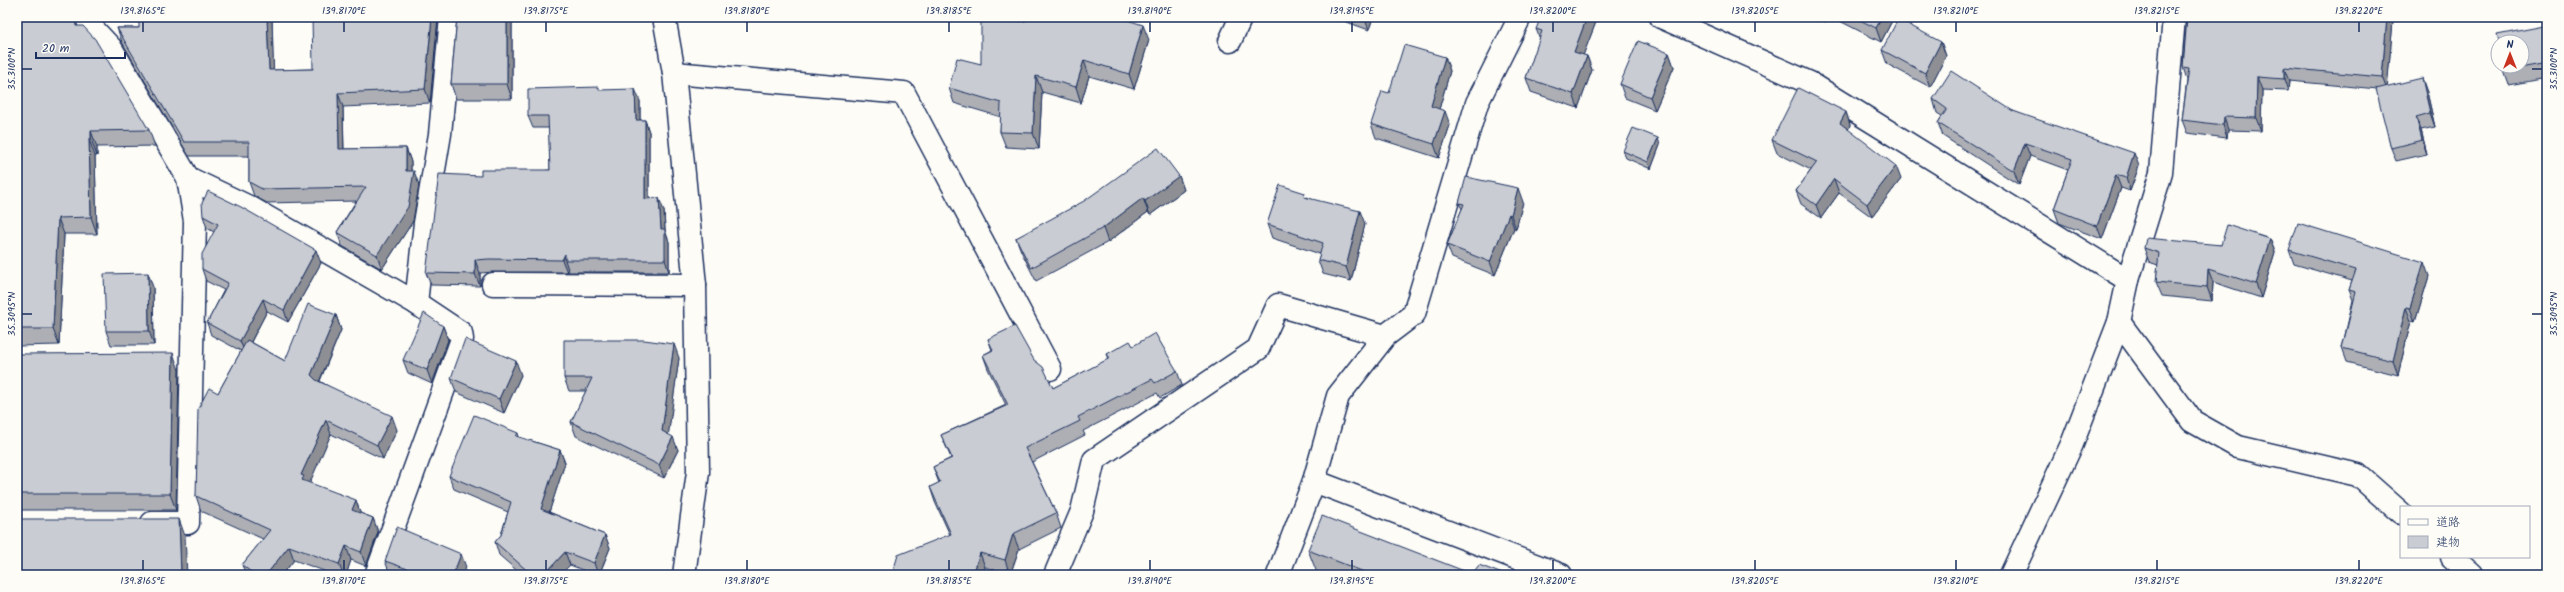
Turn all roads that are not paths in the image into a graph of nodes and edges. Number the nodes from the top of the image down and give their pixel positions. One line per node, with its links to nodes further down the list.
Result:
1 (82, 17): 10 (street)
2 (451, 17): 14 (street)
3 (664, 17): 9 (street)
4 (1241, 17): 8 (street)
5 (1520, 17): 16 (street)
6 (1661, 17): 11 (street)
7 (2174, 17): 11 (street)
8 (1230, 42)
9 (674, 73): 13 (street); 19 (street)
10 (188, 178): 14 (street); 18 (street)
11 (2128, 280): 15 (street)
12 (493, 284): 13 (street)
13 (695, 285): 25 (street)
14 (416, 303): 24 (street)
15 (2119, 322): 21 (street); 29 (street)
16 (1385, 336): 20 (street); 26 (street)
17 (168, 357): 18 (street)
18 (192, 357): 22 (street)
19 (1050, 369)
20 (1314, 481): 27 (street); 28 (street)
21 (2400, 511)
22 (133, 523)
23 (2453, 558): 30 (street)
24 (376, 575)
25 (684, 575)
26 (1055, 575)
27 (1278, 575)
28 (1561, 575)
29 (2011, 575)
30 (2472, 575)

